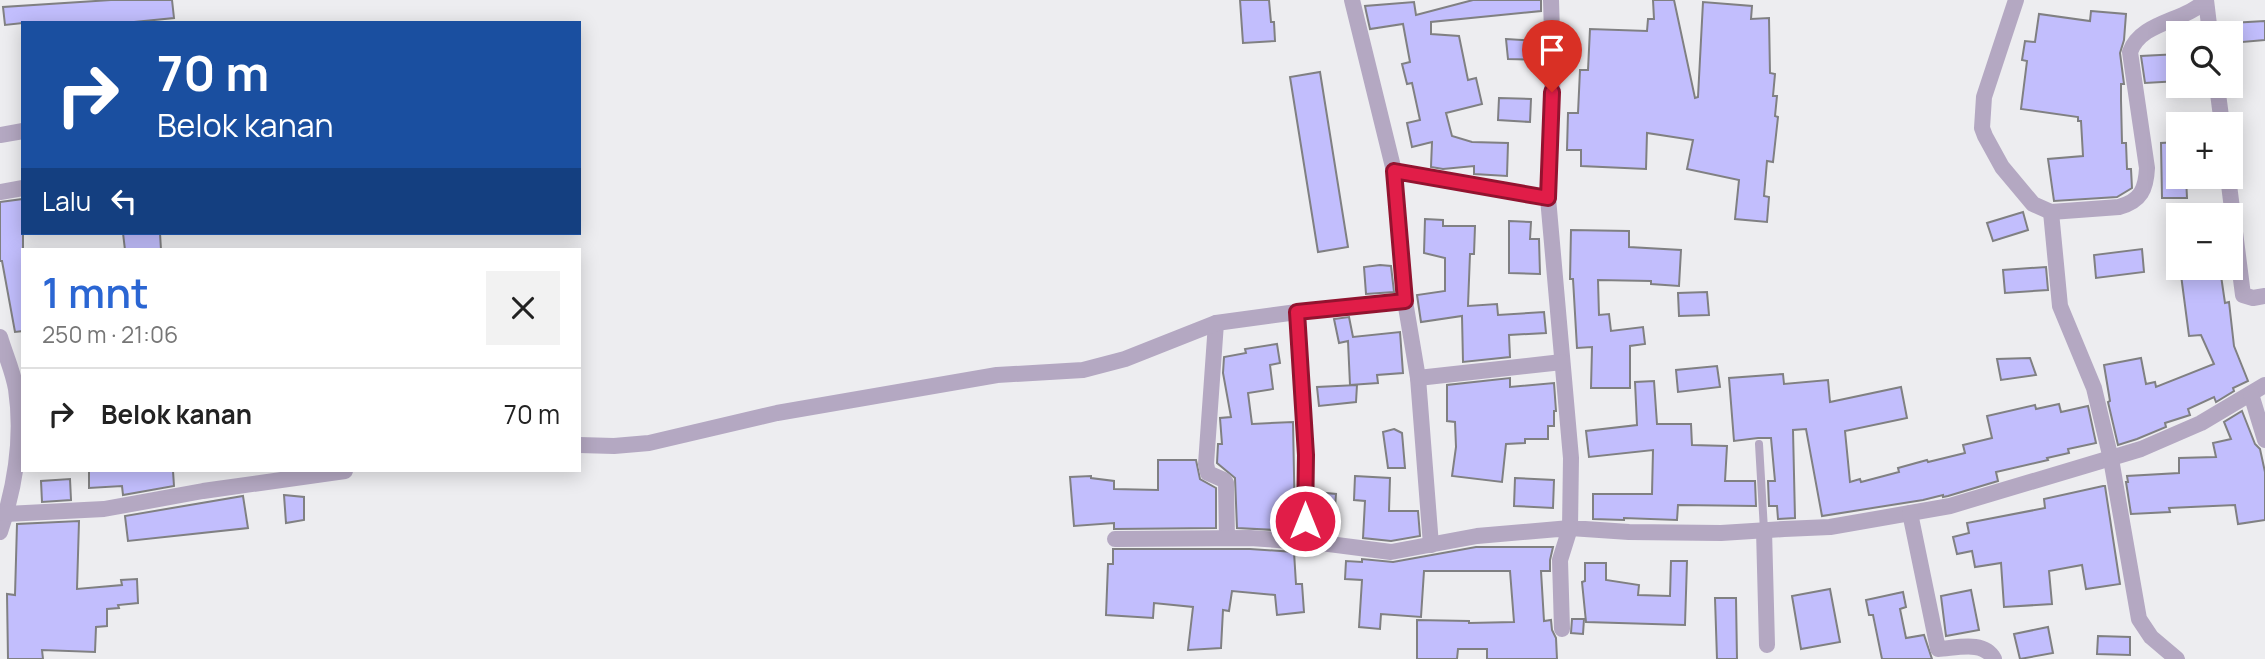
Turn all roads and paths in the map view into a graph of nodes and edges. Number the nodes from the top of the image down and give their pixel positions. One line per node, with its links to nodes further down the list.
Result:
1 (1352, 0): 8 (street)
2 (1551, 0): 12 (street)
3 (2016, 0): 13 (street)
4 (2206, 0): 5 (street); 13 (street)
5 (2209, 21)
6 (21, 131): 7 (street)
7 (0, 135)
8 (1394, 171): 12 (street); 15 (street)
9 (21, 188): 11 (street)
10 (2230, 189): 14 (street)
11 (0, 192)
12 (1548, 198): 19 (street)
13 (2051, 212): 26 (street)
14 (2265, 296)
15 (1405, 301): 16 (street); 20 (street)
16 (1297, 312): 17 (street); 35 (street)
17 (1216, 323): 24 (street); 33 (street)
18 (0, 337): 21 (street)
19 (1562, 362): 20 (street); 30 (street)
20 (1418, 378): 36 (street)
21 (19, 385): 29 (street)
22 (2258, 389): 23 (street); 26 (street)
23 (2265, 440)
24 (581, 444)
25 (1759, 444): 31 (lane)
26 (2111, 459): 28 (street); 41 (street)
27 (338, 472): 29 (street)
28 (1910, 513): 31 (street); 39 (street)
29 (6, 514): 32 (street)
30 (1570, 528): 31 (street); 36 (street); 37 (street)
31 (1764, 530): 38 (street)
32 (0, 532)
33 (1227, 538): 34 (street); 35 (street)
34 (1115, 539)
35 (1305, 542): 36 (street)
36 (1431, 545)
37 (1562, 629)
38 (1767, 645)
39 (1938, 654): 40 (street)
40 (1994, 659)
41 (2177, 659)

